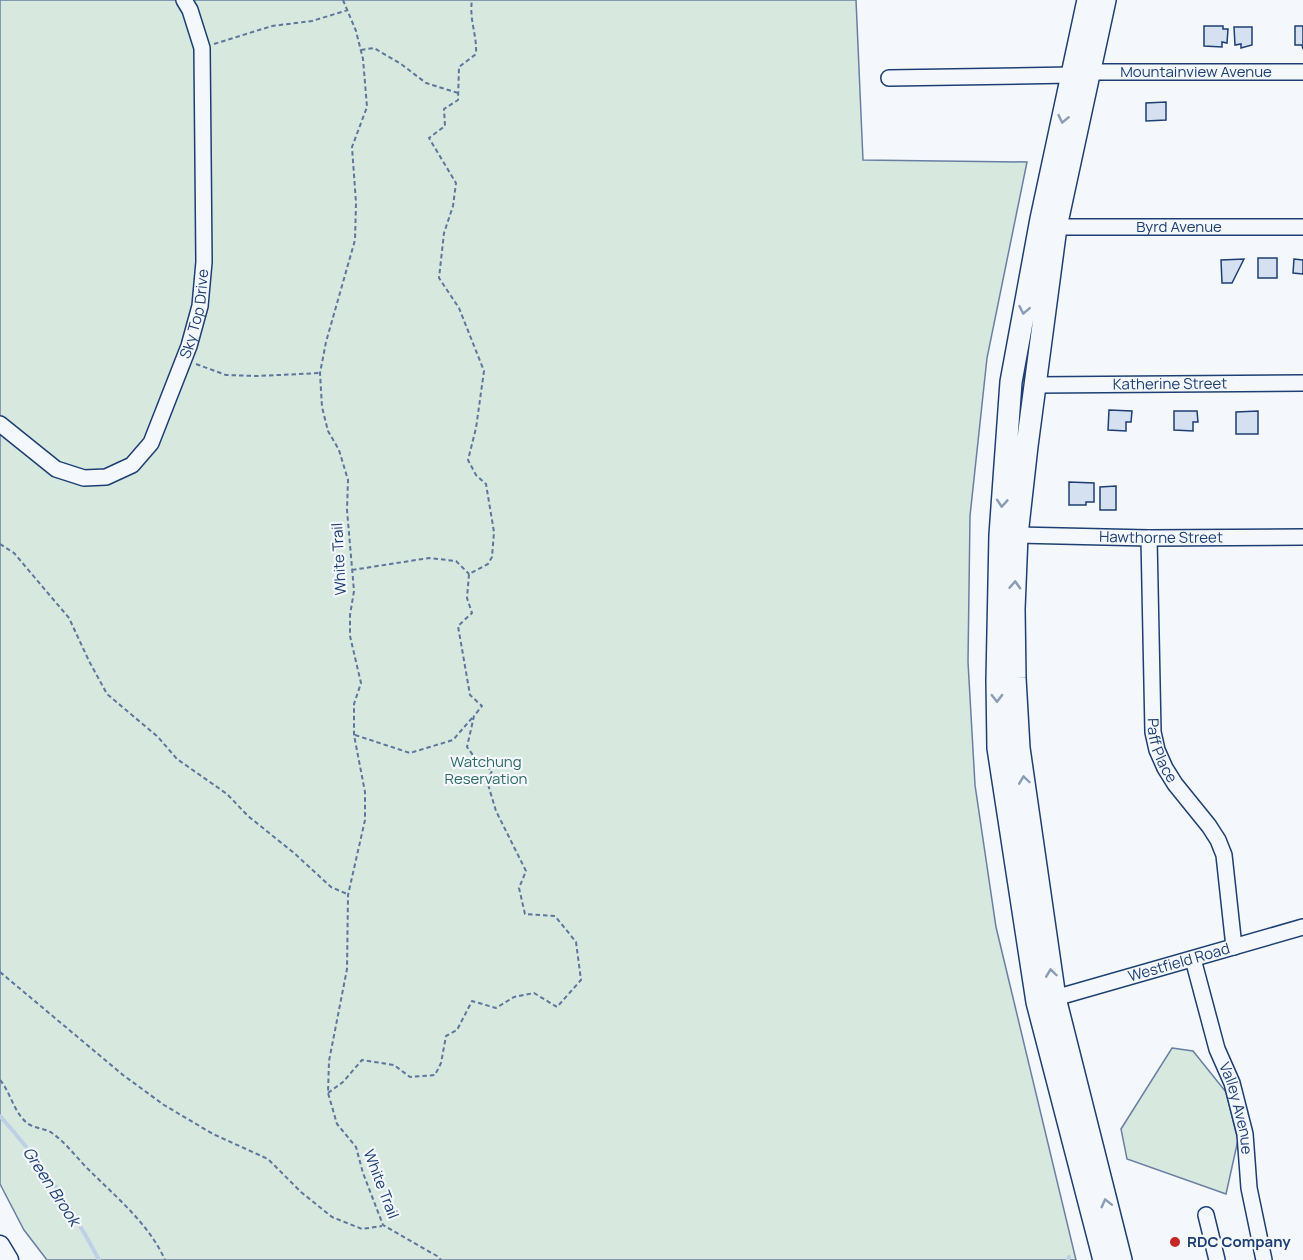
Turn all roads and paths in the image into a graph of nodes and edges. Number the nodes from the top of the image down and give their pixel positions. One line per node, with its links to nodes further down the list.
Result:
1 (184, 0): 7 (street, Sky Top Drive)
2 (343, 0): 6 (path, White Trail)
3 (472, 0): 12 (path)
4 (1088, 0): 10 (highway)
5 (1105, 0): 10 (highway)
6 (348, 10): 7 (path); 8 (path, White Trail)
7 (202, 48): 15 (street, Sky Top Drive)
8 (361, 50): 12 (path); 16 (path, White Trail)
9 (1303, 72): 10 (street, Mountainview Avenue)
10 (1081, 74): 11 (street, Mountainview Avenue); 13 (highway); 42 (highway, one-way to 42)
11 (889, 78)
12 (458, 93): 25 (path)
13 (1056, 227): 14 (street, Byrd Avenue); 18 (highway)
14 (1303, 227)
15 (184, 360): 16 (path); 19 (street, Sky Top Drive)
16 (320, 373): 24 (path, White Trail)
17 (1303, 383): 18 (street, Katherine Street)
18 (1036, 385): 20 (highway)
19 (0, 424)
20 (1017, 536): 22 (street, Hawthorne Street); 33 (highway, one-way to 20)
21 (1303, 537): 22 (street, Hawthorne Street)
22 (1149, 538): 30 (street, Paff Place)
23 (0, 544): 28 (path)
24 (352, 570): 25 (path); 27 (path, White Trail)
25 (469, 574): 26 (path)
26 (474, 716): 27 (path); 35 (path)
27 (354, 735): 28 (path, White Trail)
28 (348, 895): 35 (path, White Trail)
29 (1303, 927): 30 (street, Westfield Road)
30 (1234, 947): 31 (street, Westfield Road)
31 (1193, 959): 33 (street, Westfield Road); 45 (street, Valley Avenue)
32 (0, 972): 37 (path)
33 (1055, 998): 43 (highway, one-way to 33)
34 (0, 1080): 40 (path)
35 (328, 1093): 37 (path, White Trail)
36 (1206, 1215): 44 (street)
37 (383, 1226): 41 (path, White Trail)
38 (0, 1245): 39 (main road)
39 (9, 1260)
40 (165, 1260)
41 (441, 1260)
42 (1104, 1260)
43 (1120, 1260)
44 (1217, 1260)
45 (1264, 1260)

